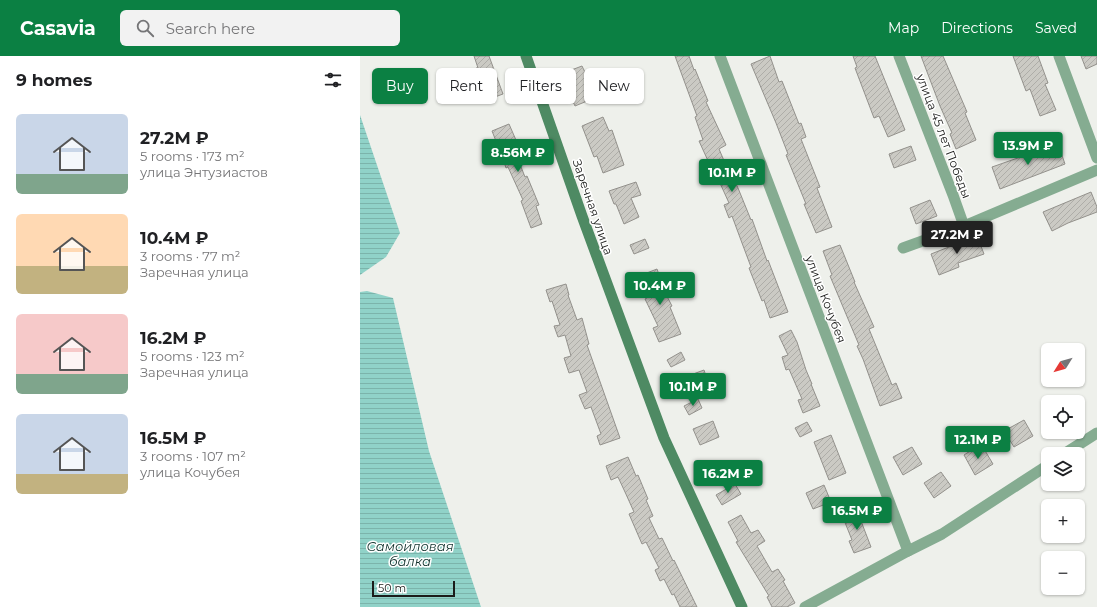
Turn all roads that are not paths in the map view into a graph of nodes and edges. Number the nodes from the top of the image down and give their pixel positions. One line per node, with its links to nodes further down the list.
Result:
1 (526, 56): 13 (main road, Заречная улица)
2 (720, 56): 12 (street, улица Кочубея)
3 (899, 56): 7 (street, улица 45 лет Победы)
4 (1059, 56): 5 (street)
5 (1097, 158)
6 (1097, 170): 7 (street)
7 (964, 226): 8 (street)
8 (903, 248)
9 (1097, 433): 10 (street)
10 (1075, 447)
11 (1041, 470): 12 (street)
12 (908, 551): 14 (street)
13 (742, 607)
14 (805, 607)

